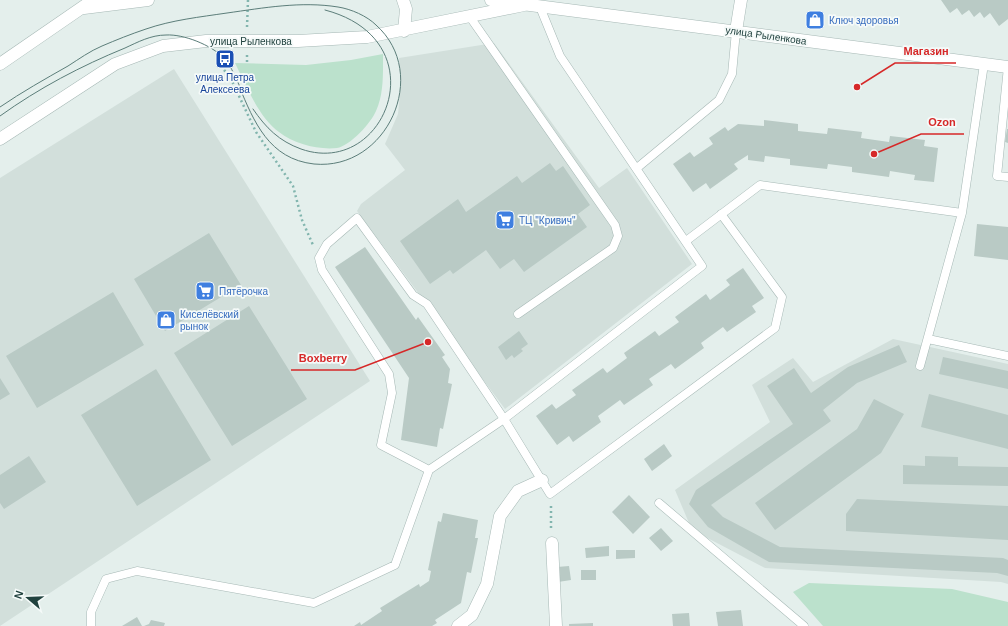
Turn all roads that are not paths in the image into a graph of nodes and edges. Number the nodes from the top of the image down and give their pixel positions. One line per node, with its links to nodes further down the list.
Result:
1 (93, 0): 7 (street)
2 (148, 0): 7 (street)
3 (403, 0): 10 (street)
4 (491, 0): 6 (street, улица Рыленкова)
5 (741, 0): 11 (street)
6 (524, 6): 8 (street, улица Рыленкова); 9 (street, улица Рыленкова)
7 (83, 8): 12 (street)
8 (540, 8): 11 (street, улица Рыленкова); 16 (lane)
9 (470, 17): 10 (street, улица Рыленкова); 21 (lane)
10 (404, 31): 15 (street, улица Рыленкова)
11 (736, 31): 13 (street, улица Рыленкова); 16 (lane)
12 (0, 64)
13 (984, 64): 14 (street, улица Рыленкова); 18 (lane)
14 (1008, 67): 17 (lane)
15 (0, 139)
16 (637, 168): 20 (lane)
17 (1008, 177)
18 (962, 213): 19 (lane); 22 (lane)
19 (721, 214): 20 (lane); 27 (lane)
20 (686, 241): 25 (lane)
21 (518, 314)
22 (928, 339): 23 (lane); 24 (lane)
23 (1008, 356)
24 (920, 366)
25 (504, 419): 26 (lane); 26 (lane); 27 (lane)
26 (429, 470): 30 (lane)
27 (542, 480): 31 (street)
28 (658, 503): 33 (lane)
29 (552, 543): 32 (street)
30 (90, 626)
31 (458, 626)
32 (556, 626)
33 (804, 626)

